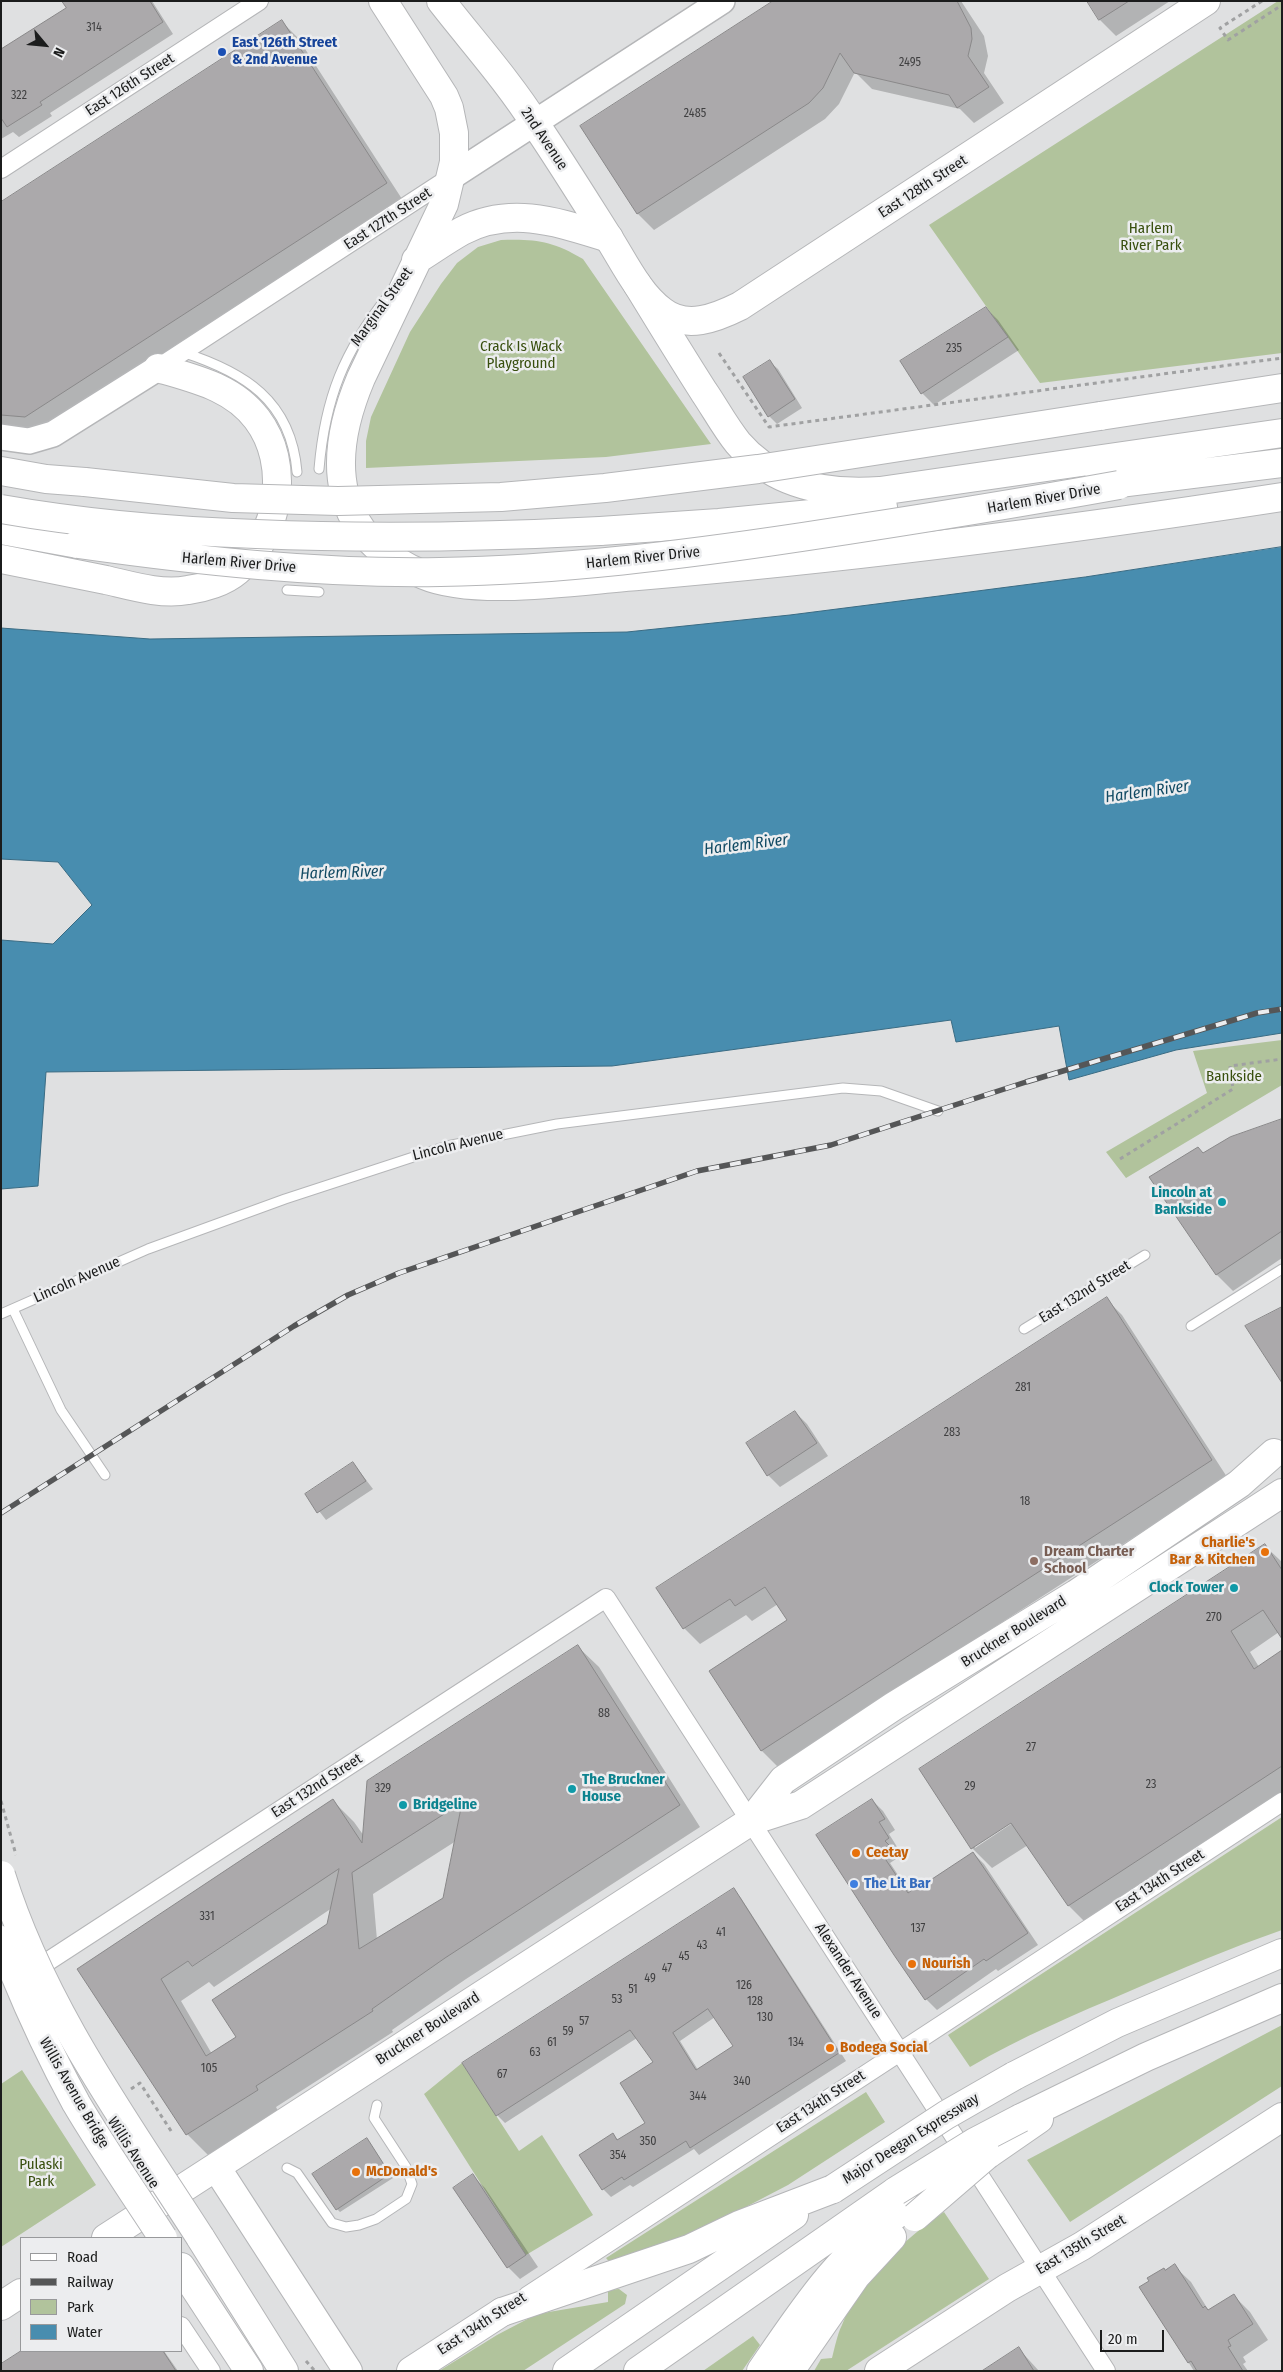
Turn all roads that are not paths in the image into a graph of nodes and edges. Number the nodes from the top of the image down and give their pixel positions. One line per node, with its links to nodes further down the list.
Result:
1 (259, 1): 7 (street, East 126th Street)
2 (383, 1): 8 (main road)
3 (441, 1): 6 (main road, 2nd Avenue)
4 (722, 1): 6 (main road, East 127th Street)
5 (1206, 1): 11 (main road, East 128th Street)
6 (535, 122): 8 (main road, East 127th Street); 9 (main road, 2nd Avenue)
7 (1, 169)
8 (451, 177): 10 (main road); 12 (street, East 127th Street)
9 (609, 238): 10 (main road); 11 (main road, 2nd Avenue)
10 (416, 261): 18 (lane, Marginal Street); 22 (main road)
11 (637, 284): 15 (main road)
12 (182, 352): 13 (street, East 127th Street); 20 (lane)
13 (158, 368): 16 (main road, East 127th Street); 25 (main road)
14 (1282, 388): 19 (main road, bridge)
15 (1282, 433)
16 (1, 437)
17 (1282, 463): 21 (main road, Harlem River Drive)
18 (319, 469)
19 (1, 471)
20 (297, 472)
21 (1119, 484): 23 (main road, bridge); 24 (main road, Harlem River Drive, bridge)
22 (1282, 497)
23 (1, 509)
24 (1, 530)
25 (1, 559)
26 (287, 590): 27 (lane)
27 (319, 592)
28 (938, 1111): 31 (lane, Lincoln Avenue)
29 (1145, 1254): 34 (lane, East 132nd Street)
30 (1282, 1269): 33 (lane)
31 (13, 1309): 32 (lane, Lincoln Avenue); 36 (lane)
32 (1, 1314)
33 (1191, 1326)
34 (1024, 1329)
35 (1279, 1455): 40 (main road, Bruckner Boulevard)
36 (105, 1475)
37 (1282, 1493): 40 (main road, Bruckner Boulevard)
38 (606, 1598): 40 (street, Alexander Avenue); 44 (street, East 132nd Street)
39 (1282, 1802): 46 (street, East 134th Street)
40 (750, 1821): 46 (street, Alexander Avenue); 50 (main road, Bruckner Boulevard)
41 (10, 1869): 65 (main road, bridge)
42 (1, 1940): 56 (main road, Willis Avenue Bridge, bridge)
43 (1282, 1953): 52 (main road, Major Deegan Expressway, bridge)
44 (28, 1974): 53 (street, Willis Avenue)
45 (1282, 1998): 49 (main road)
46 (900, 2051): 58 (street, Alexander Avenue); 61 (street, East 134th Street)
47 (377, 2106): 51 (lane)
48 (1282, 2117): 58 (main road, East 135th Street)
49 (1024, 2123): 54 (main road, bridge); 54 (main road, bridge)
50 (216, 2167): 53 (main road, Bruckner Boulevard); 66 (main road)
51 (287, 2168)
52 (833, 2189): 61 (main road); 68 (main road, Major Deegan Expressway)
53 (164, 2202): 55 (main road, Bruckner Boulevard)
54 (906, 2205): 69 (main road); 70 (main road); 71 (main road)
55 (116, 2236)
56 (162, 2237)
57 (182, 2269): 64 (main road)
58 (1040, 2269): 72 (main road, East 135th Street); 73 (street, Alexander Avenue)
59 (20, 2294): 60 (main road)
60 (1, 2306)
61 (502, 2312): 67 (main road, East 134th Street)
62 (182, 2328): 63 (street)
63 (211, 2371)
64 (249, 2371)
65 (284, 2371)
66 (348, 2371)
67 (411, 2371)
68 (567, 2371)
69 (638, 2371)
70 (761, 2371)
71 (790, 2371)
72 (879, 2371)
73 (1106, 2371)

